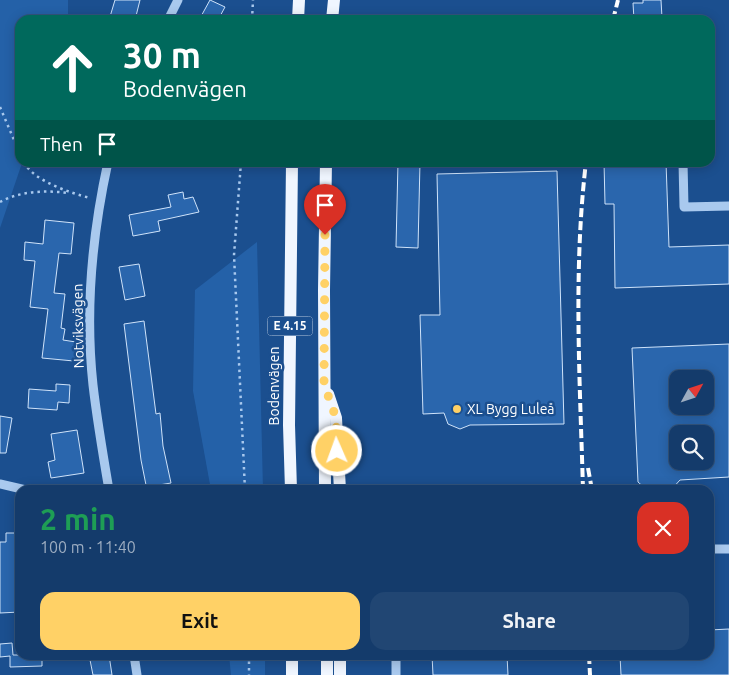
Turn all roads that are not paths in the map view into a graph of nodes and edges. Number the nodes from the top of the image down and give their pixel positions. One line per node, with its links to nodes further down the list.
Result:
1 (178, 0): 4 (street)
2 (299, 0): 5 (main road)
3 (334, 0): 6 (main road)
4 (170, 15)
5 (298, 15)
6 (332, 15)
7 (107, 167): 14 (street, Notviksvägen)
8 (292, 167): 15 (main road, Bodenvägen / E 4.15)
9 (326, 167): 12 (main road, E 4.15)
10 (683, 167): 11 (street)
11 (729, 206)
12 (324, 384): 16 (main road, E 4.15); 17 (main road)
13 (0, 484): 18 (street)
14 (108, 485)
15 (291, 485)
16 (325, 485)
17 (340, 485)
18 (15, 487)
19 (714, 549): 20 (street)
20 (729, 549)
21 (135, 660): 26 (street)
22 (292, 660): 27 (main road)
23 (327, 660): 28 (main road)
24 (340, 660): 29 (main road)
25 (396, 660): 30 (street)
26 (137, 675)
27 (292, 675)
28 (328, 675)
29 (340, 675)
30 (396, 675)

